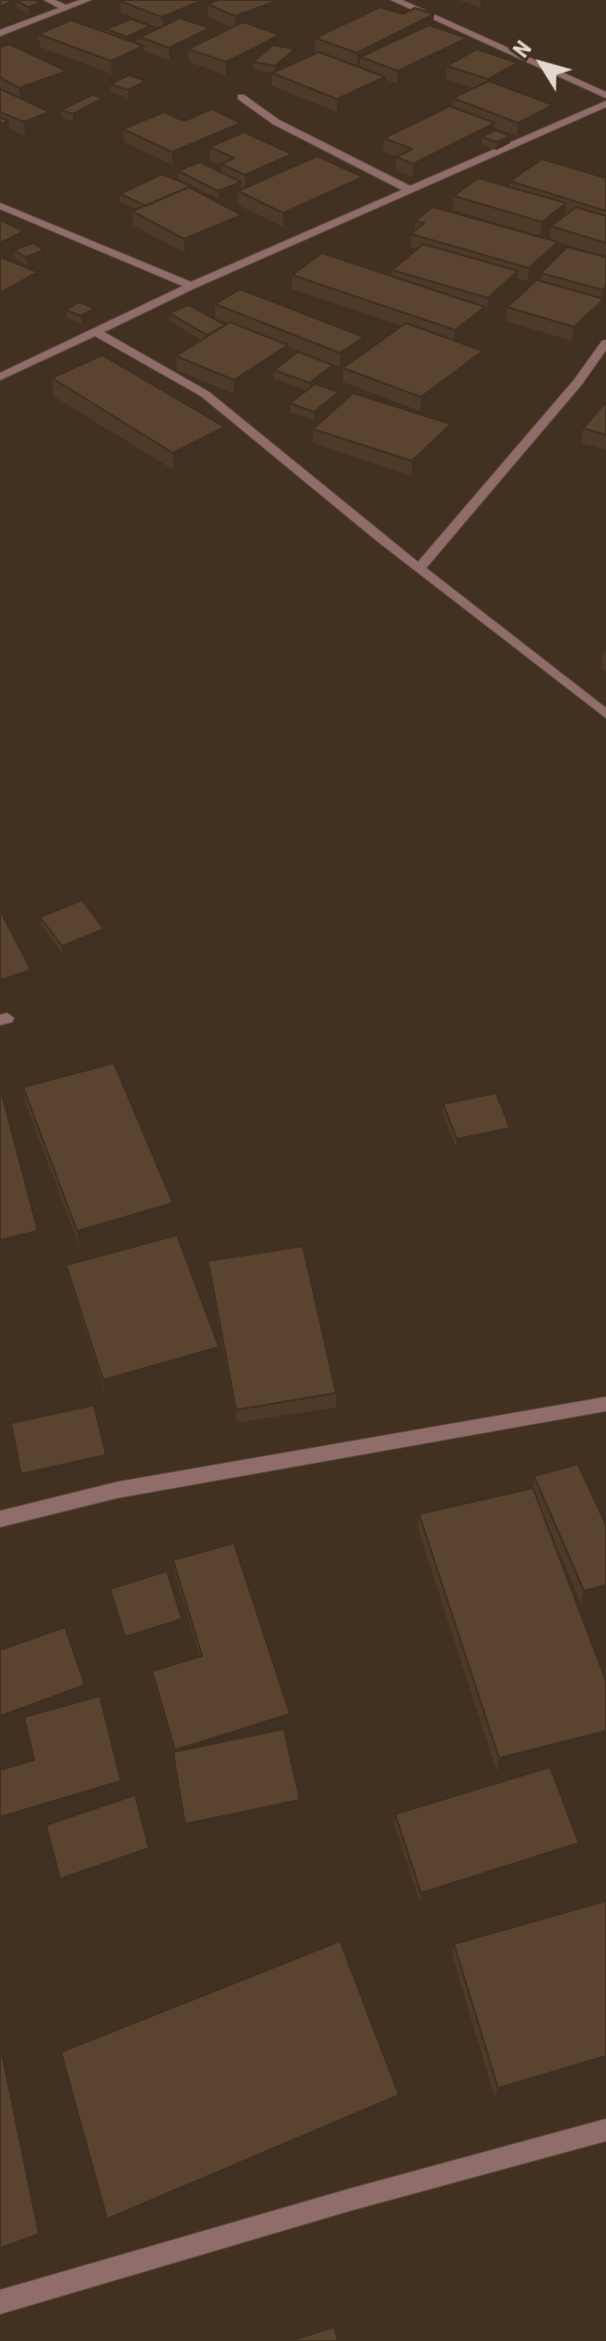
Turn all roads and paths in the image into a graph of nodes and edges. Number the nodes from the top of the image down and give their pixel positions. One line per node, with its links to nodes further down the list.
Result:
1 (48, 0): 4 (street)
2 (87, 0): 4 (street)
3 (395, 0): 6 (street)
4 (66, 8): 5 (street)
5 (0, 33)
6 (606, 95)
7 (241, 97): 9 (street)
8 (606, 104): 9 (street)
9 (410, 190): 11 (street)
10 (0, 206): 11 (street)
11 (191, 286): 12 (street)
12 (95, 331): 14 (street); 15 (street)
13 (606, 343): 15 (street)
14 (0, 377)
15 (419, 568): 16 (street)
16 (606, 714)
17 (606, 1404): 18 (street)
18 (0, 1519)
19 (606, 2130): 20 (street)
20 (0, 2302)

